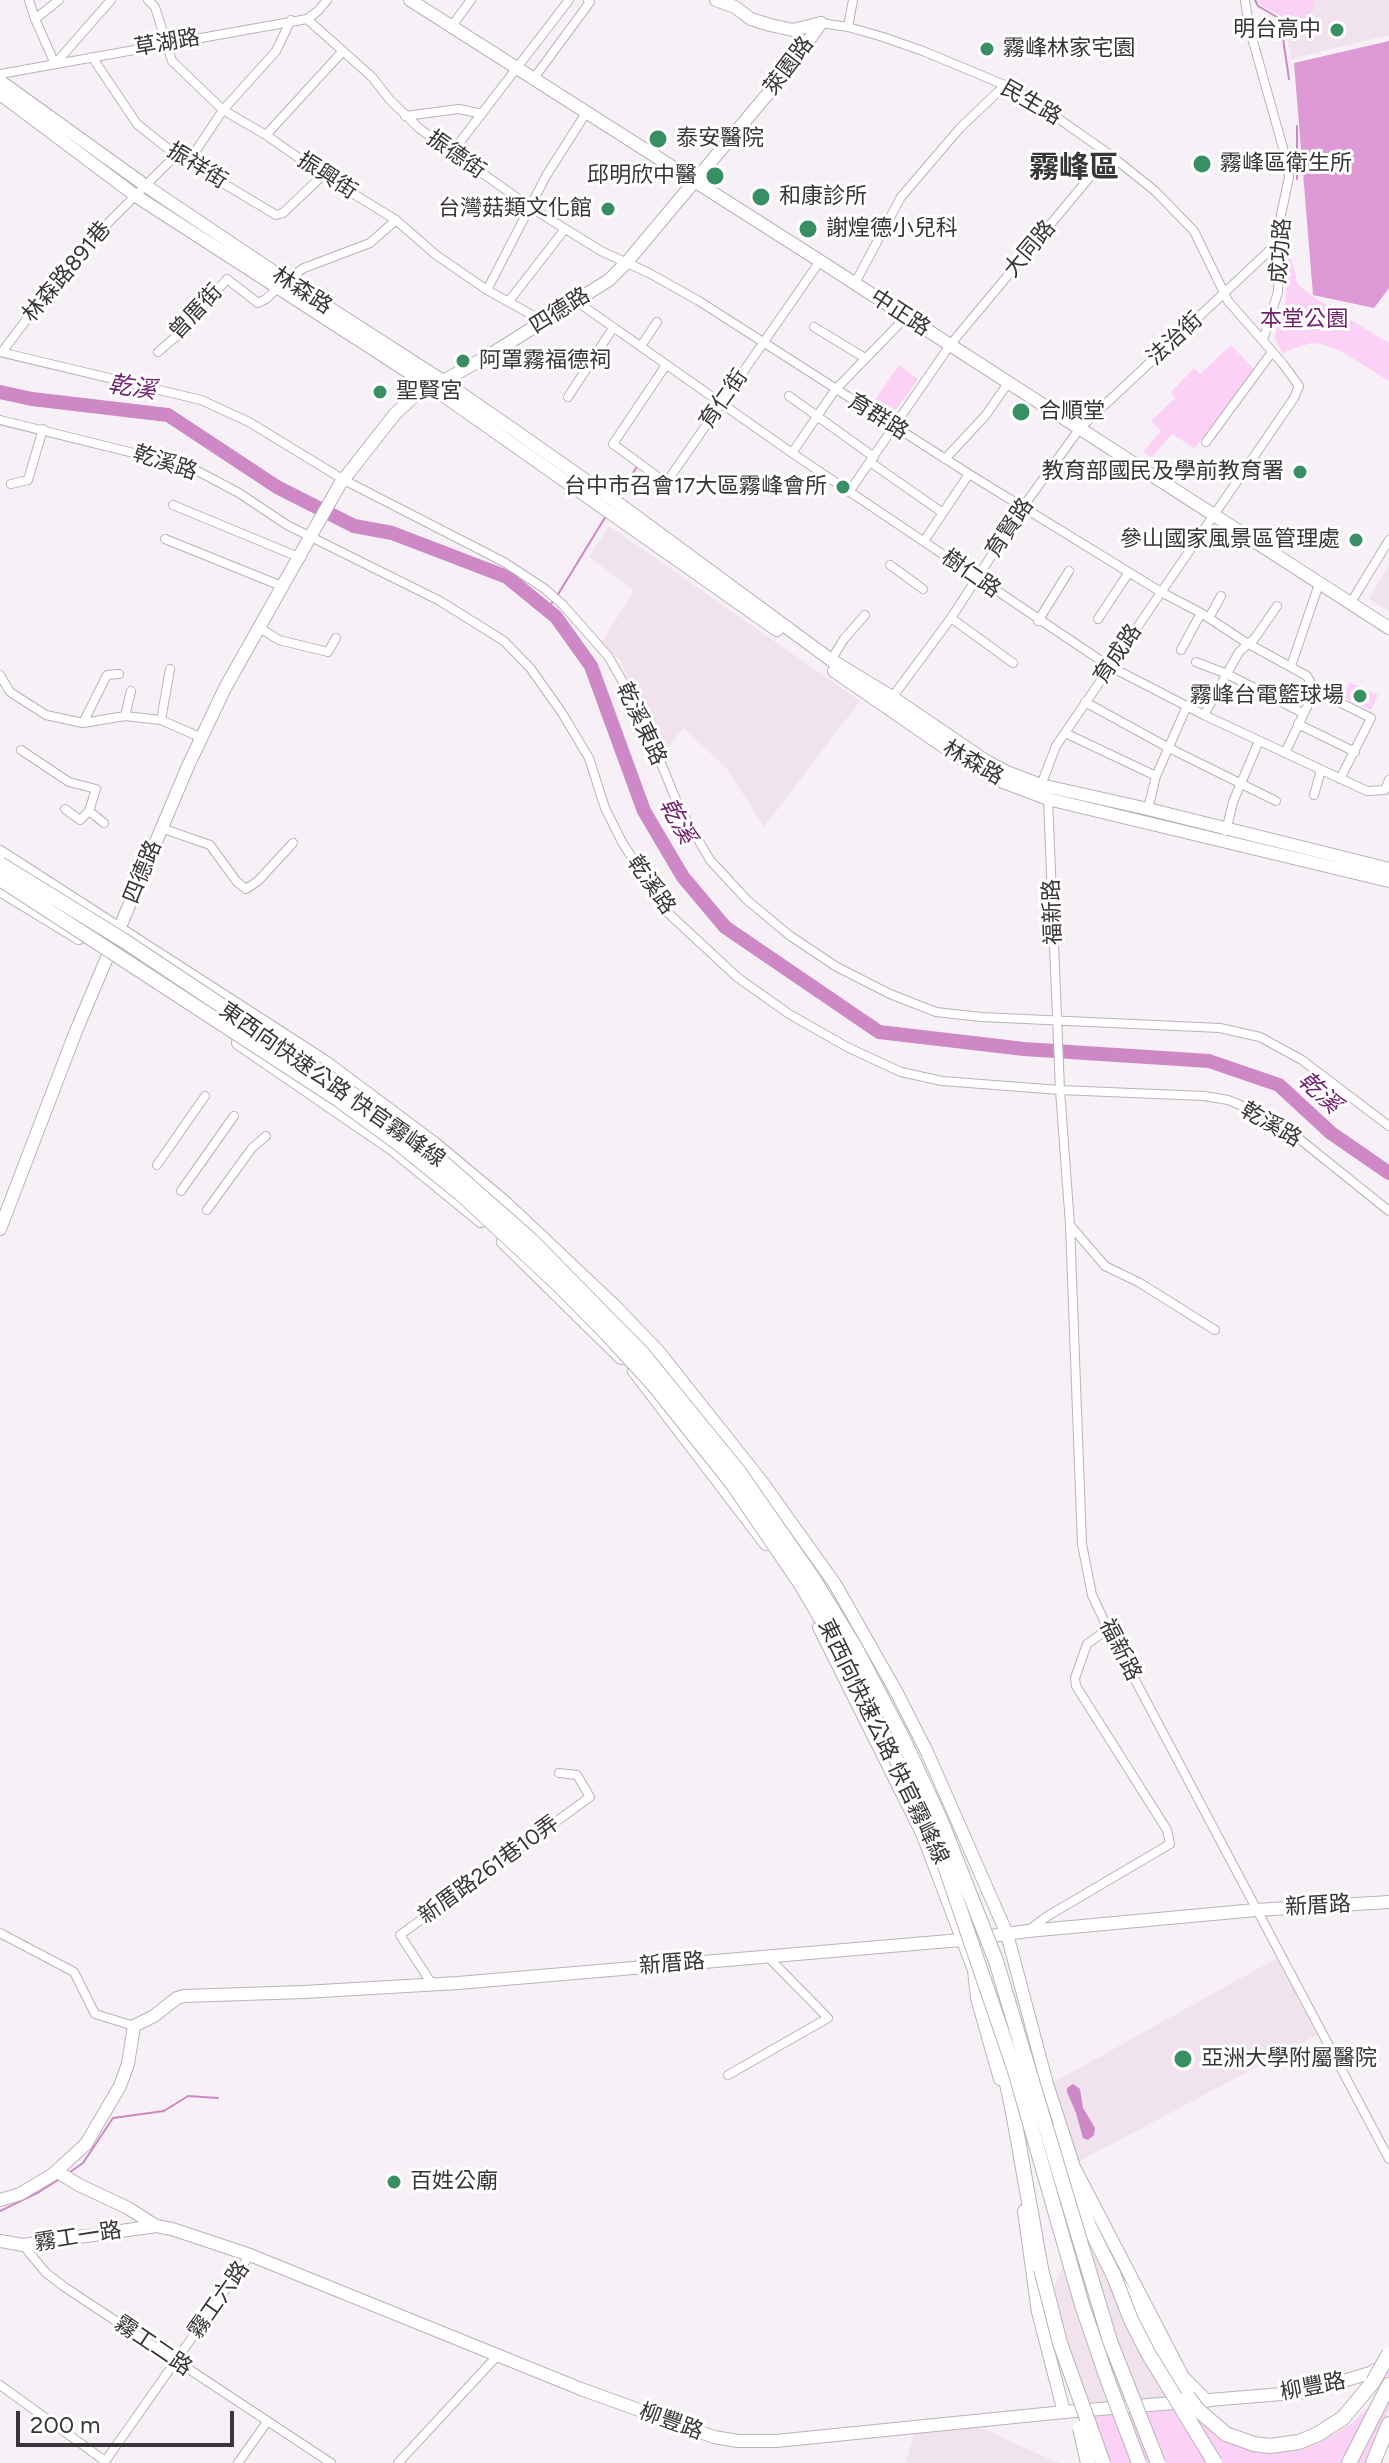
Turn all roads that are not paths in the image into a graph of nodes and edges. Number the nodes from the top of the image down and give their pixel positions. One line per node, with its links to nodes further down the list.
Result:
1 (29, 0): 13 (street)
2 (59, 0): 13 (street)
3 (111, 0): 22 (street)
4 (327, 0): 14 (street)
5 (410, 0): 17 (street, 中正路)
6 (471, 0): 17 (street)
7 (569, 0): 23 (street)
8 (716, 0): 16 (street, 民生路)
9 (853, 0): 18 (street)
10 (1245, 0): 60 (street, 成功路)
11 (589, 1): 25 (street)
12 (155, 2): 19 (street, 振興街)
13 (35, 19): 22 (street)
14 (307, 19): 15 (street, 草湖路); 20 (street, 振德街)
15 (291, 20): 19 (street, 草湖路); 29 (street)
16 (821, 23): 18 (street, 民生路); 39 (street, 萊園路)
17 (451, 27): 23 (street, 中正路)
18 (848, 27): 27 (street, 民生路)
19 (166, 43): 21 (street, 草湖路); 29 (street, 振興街)
20 (342, 52): 32 (street, 振德街); 33 (street)
21 (92, 57): 22 (street, 草湖路); 36 (street, 振祥街)
22 (55, 64): 24 (street, 草湖路)
23 (516, 68): 25 (street, 中正路); 31 (street)
24 (0, 74)
25 (534, 78): 30 (street, 中正路)
26 (0, 81): 40 (street, 林森路)
27 (1004, 86): 35 (street, 民生路); 49 (street)
28 (0, 94): 40 (street, 林森路)
29 (223, 110): 33 (street, 振興街); 37 (street)
30 (586, 113): 39 (street, 中正路); 41 (street)
31 (482, 114): 32 (street); 34 (street)
32 (405, 116): 34 (street, 振德街)
33 (266, 135): 38 (street, 振興街)
34 (453, 151): 41 (street, 振德街)
35 (1109, 154): 52 (street, 民生路); 62 (street, 大同路)
36 (176, 155): 37 (street, 振祥街); 40 (street, 林森路891巷)
37 (189, 161): 38 (street, 振祥街)
38 (323, 175): 42 (street, 振興街)
39 (695, 182): 45 (street, 中正路); 46 (street, 四德路)
40 (141, 191): 47 (street, 林森路); 50 (street, 林森路); 64 (street, 林森路891巷)
41 (530, 207): 43 (street, 振德街); 51 (street)
42 (396, 220): 50 (street, 曾厝街); 51 (street, 振興街)
43 (565, 229): 46 (street, 振德街); 53 (street)
44 (1270, 250): 52 (street, 法治街)
45 (820, 261): 49 (street, 中正路); 61 (street, 育仁街)
46 (627, 262): 54 (street, 四德路); 61 (street, 育群路)
47 (241, 263): 48 (street); 50 (street, 林森路)
48 (227, 279): 50 (street, 曾厝街); 65 (street, 曾厝街)
49 (855, 283): 55 (street, 中正路)
50 (282, 284): 69 (street, 林森路); 71 (street, 林森路)
51 (487, 290): 53 (street, 振興街)
52 (1225, 294): 60 (street, 民生路); 79 (street, 法治街)
53 (509, 301): 56 (street, 振興街)
54 (576, 301): 56 (street, 四德路); 59 (street, 樹仁路)
55 (906, 317): 62 (street, 中正路); 67 (street)
56 (543, 321): 69 (street, 四德路)
57 (657, 322): 63 (street)
58 (814, 327): 67 (street)
59 (613, 328): 63 (street, 樹仁路); 74 (street)
60 (1263, 340): 66 (street)
61 (762, 344): 72 (street, 育群路); 75 (street, 育仁街)
62 (950, 345): 70 (street, 中正路); 78 (street, 大同路)
63 (641, 346): 68 (street, 樹仁路)
64 (1, 352): 86 (street, 乾溪東路)
65 (158, 352)
66 (1272, 352): 81 (street); 94 (street)
67 (865, 358): 72 (street)
68 (666, 365): 75 (street, 樹仁路); 75 (street, 育仁街)
69 (443, 381): 71 (street, 四德路); 89 (street, 林森路)
70 (1008, 383): 79 (street, 中正路); 83 (street)
71 (427, 384): 86 (street); 89 (street, 林森路)
72 (835, 390): 76 (street); 78 (street, 育群路)
73 (789, 396): 76 (street)
74 (568, 397)
75 (721, 403): 82 (street, 樹仁路)
76 (816, 417): 82 (street); 84 (street)
77 (0, 420): 80 (street, 乾溪路)
78 (894, 428): 83 (street, 育群路); 84 (street, 大同路)
79 (1080, 428): 91 (street, 育賢路); 94 (street, 中正路)
80 (43, 429): 87 (street); 95 (street, 乾溪路)
81 (1206, 442)
82 (792, 453): 88 (street, 樹仁路)
83 (945, 459): 85 (street, 育群路)
84 (872, 460): 88 (street, 大同路); 93 (street)
85 (969, 474): 91 (street, 育群路); 93 (street)
86 (342, 482): 95 (street, 四德路); 172 (street, 乾溪東路)
87 (11, 484)
88 (849, 492): 98 (street, 樹仁路)
89 (605, 501): 92 (street)
90 (173, 505): 99 (street)
91 (1023, 507): 102 (street, 育群路); 103 (street, 育賢路)
92 (619, 511): 121 (street, 林森路); 132 (street, 林森路)
93 (943, 513): 98 (street)
94 (1213, 515): 104 (street, 中正路); 107 (street, 育成路)
95 (313, 533): 99 (street, 四德路); 173 (street, 乾溪路)
96 (165, 539): 105 (street)
97 (1389, 540): 109 (street)
98 (924, 541): 103 (street, 樹仁路)
99 (301, 558): 105 (street, 四德路)
100 (890, 565): 106 (street)
101 (1069, 571): 115 (street)
102 (1129, 572): 107 (street, 育群路); 114 (street)
103 (977, 578): 113 (street, 育賢路); 115 (street, 樹仁路)
104 (1319, 584): 109 (street, 中正路); 125 (street)
105 (284, 587): 116 (street, 四德路)
106 (923, 589)
107 (1161, 592): 112 (street, 育群路); 124 (street, 育成路)
108 (1221, 596): 112 (street)
109 (1350, 604): 117 (street, 中正路)
110 (1277, 606): 119 (street)
111 (865, 615): 121 (street)
112 (1205, 616): 119 (street, 育群路); 120 (street)
113 (951, 618): 123 (street); 132 (street, 育賢路)
114 (1098, 619)
115 (1038, 621): 124 (street, 樹仁路)
116 (260, 628): 118 (street); 142 (street, 四德路)
117 (1389, 628)
118 (336, 638)
119 (1247, 643): 125 (street, 育群路); 128 (street)
120 (1181, 650)
121 (831, 660): 132 (street, 林森路)
122 (1196, 662): 128 (street)
123 (1013, 663)
124 (1109, 666): 133 (street, 育成路); 134 (street, 樹仁路)
125 (1291, 666): 130 (street, 育群路)
126 (170, 669): 138 (street)
127 (119, 674): 139 (street)
128 (1227, 674): 135 (street); 136 (street)
129 (0, 675): 139 (street)
130 (1315, 690): 135 (street); 146 (street, 育群路)
131 (131, 691): 137 (street)
132 (888, 702): 153 (street, 林森路); 155 (street, 林森路)
133 (1085, 702): 141 (street, 育成路); 144 (street)
134 (1187, 706): 136 (street, 樹仁路); 144 (street)
135 (1303, 713): 140 (street)
136 (1204, 715): 143 (street, 樹仁路)
137 (125, 716): 138 (street); 139 (street)
138 (161, 720): 142 (street)
139 (83, 723)
140 (1298, 724): 146 (street); 147 (street)
141 (1065, 733): 149 (street); 153 (street, 育成路)
142 (202, 738): 161 (street, 四德路)
143 (1259, 741): 147 (street, 樹仁路); 152 (street)
144 (1169, 748): 149 (street); 152 (street)
145 (21, 750): 159 (street)
146 (1355, 752): 150 (street)
147 (1285, 753): 148 (street, 樹仁路)
148 (1321, 770): 150 (street, 樹仁路); 154 (street)
149 (1156, 776): 158 (street)
150 (1340, 779): 151 (street, 樹仁路)
151 (1389, 780)
152 (1240, 784): 156 (street); 162 (street)
153 (1041, 785): 155 (street); 158 (street, 林森路)
154 (1314, 795)
155 (1048, 799): 162 (street, 林森路); 172 (street, 福新路)
156 (1276, 801)
157 (65, 809): 159 (street)
158 (1148, 809): 162 (street, 林森路)
159 (89, 811): 160 (street)
160 (104, 823)
161 (161, 828): 163 (street); 170 (street, 四德路)
162 (1226, 834): 166 (street, 林森路); 168 (street, 林森路)
163 (293, 843)
164 (0, 852): 170 (street)
165 (0, 864): 194 (highway, 東西向快速公路 快官霧峰線, bridge)
166 (1389, 869)
167 (0, 879): 195 (highway, 東西向快速公路 快官霧峰線, bridge)
168 (1389, 881)
169 (0, 890): 171 (street)
170 (120, 929): 171 (street, 四德路); 191 (street)
171 (108, 956): 183 (street, 四德路); 192 (street)
172 (1058, 1023): 173 (street, 福新路); 176 (street, 乾溪東路)
173 (1060, 1087): 181 (street, 乾溪路); 182 (street, 福新路)
174 (205, 1096): 178 (street)
175 (234, 1116): 179 (street)
176 (1389, 1126)
177 (266, 1136): 180 (street)
178 (157, 1165)
179 (181, 1191)
180 (207, 1210)
181 (1389, 1211)
182 (1070, 1225): 184 (street); 185 (street, 福新路)
183 (0, 1229)
184 (1215, 1330)
185 (1108, 1629): 188 (street, 福新路); 189 (street)
186 (559, 1773): 196 (street, 新厝路261巷10弄)
187 (1389, 1902): 188 (street, 新厝路)
188 (1256, 1910): 189 (street, 新厝路); 199 (street, 福新路)
189 (1028, 1931): 191 (street, 新厝路)
190 (0, 1933): 197 (street)
191 (1007, 1934): 192 (street, 新厝路); 214 (street)
192 (961, 1940): 193 (street, 新厝路); 215 (street)
193 (767, 1956): 196 (street, 新厝路); 198 (street)
194 (996, 1961): 207 (highway, bridge); 226 (highway, bridge)
195 (981, 1969): 206 (highway, bridge); 225 (highway, bridge)
196 (432, 1984): 197 (street, 新厝路)
197 (134, 2026): 200 (street)
198 (728, 2075)
199 (1389, 2159)
200 (56, 2171): 201 (street); 202 (street, 柳豐路)
201 (0, 2200)
202 (156, 2226): 204 (street, 霧工一路); 205 (street, 柳豐路)
203 (0, 2241): 204 (street, 霧工一路)
204 (23, 2245): 210 (street, 霧工二路)
205 (250, 2255): 209 (street, 柳豐路); 210 (street, 霧工六路)
206 (1041, 2269): 223 (highway, bridge); 224 (highway, bridge)
207 (1114, 2276): 208 (highway, bridge); 227 (highway, bridge)
208 (1389, 2354)
209 (498, 2355): 215 (street, 柳豐路); 222 (street)
210 (176, 2362): 216 (street, 霧工二路); 219 (street, 霧工六路)
211 (1389, 2362): 214 (street, 柳豐路)
212 (0, 2385): 219 (street)
213 (1389, 2385): 217 (highway)
214 (1207, 2401): 215 (street, 柳豐路)
215 (1064, 2412)
216 (267, 2422): 220 (street); 221 (street, 霧工二路)
217 (1369, 2424): 228 (highway); 229 (highway)
218 (1388, 2427): 230 (highway)
219 (104, 2462)
220 (238, 2463)
221 (331, 2463)
222 (398, 2463)
223 (1088, 2463)
224 (1103, 2463)
225 (1139, 2463)
226 (1158, 2463)
227 (1215, 2463)
228 (1339, 2463)
229 (1349, 2463)
230 (1376, 2463)

